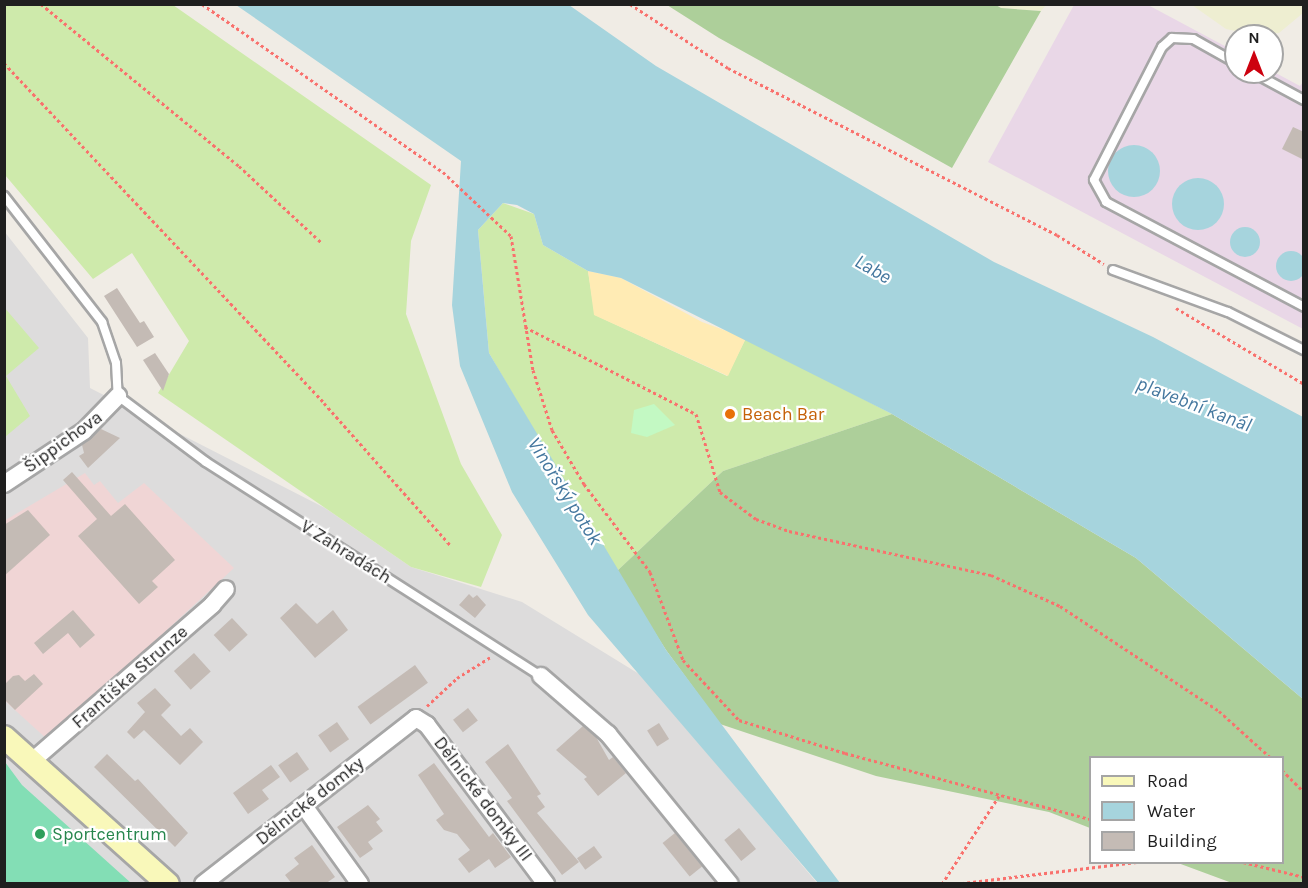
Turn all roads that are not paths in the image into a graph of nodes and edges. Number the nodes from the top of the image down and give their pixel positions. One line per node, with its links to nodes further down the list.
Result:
1 (1224, 56): 6 (lane)
2 (1274, 84): 3 (lane)
3 (1304, 100)
4 (4, 196): 8 (lane)
5 (1113, 270): 7 (lane)
6 (1304, 307)
7 (1304, 350)
8 (118, 396): 9 (street, Šippichova); 11 (lane, V Zahradách)
9 (4, 484)
10 (225, 589): 14 (street, Františka Strunze)
11 (541, 676): 20 (street, V Zahradách)
12 (417, 718): 15 (street, Dělnické domky); 19 (street, Dělnické domky III)
13 (4, 737): 14 (street)
14 (31, 762): 16 (street)
15 (304, 806): 17 (street, Dělnické domky); 18 (street)
16 (168, 884)
17 (203, 884)
18 (360, 884)
19 (546, 884)
20 (730, 884)

